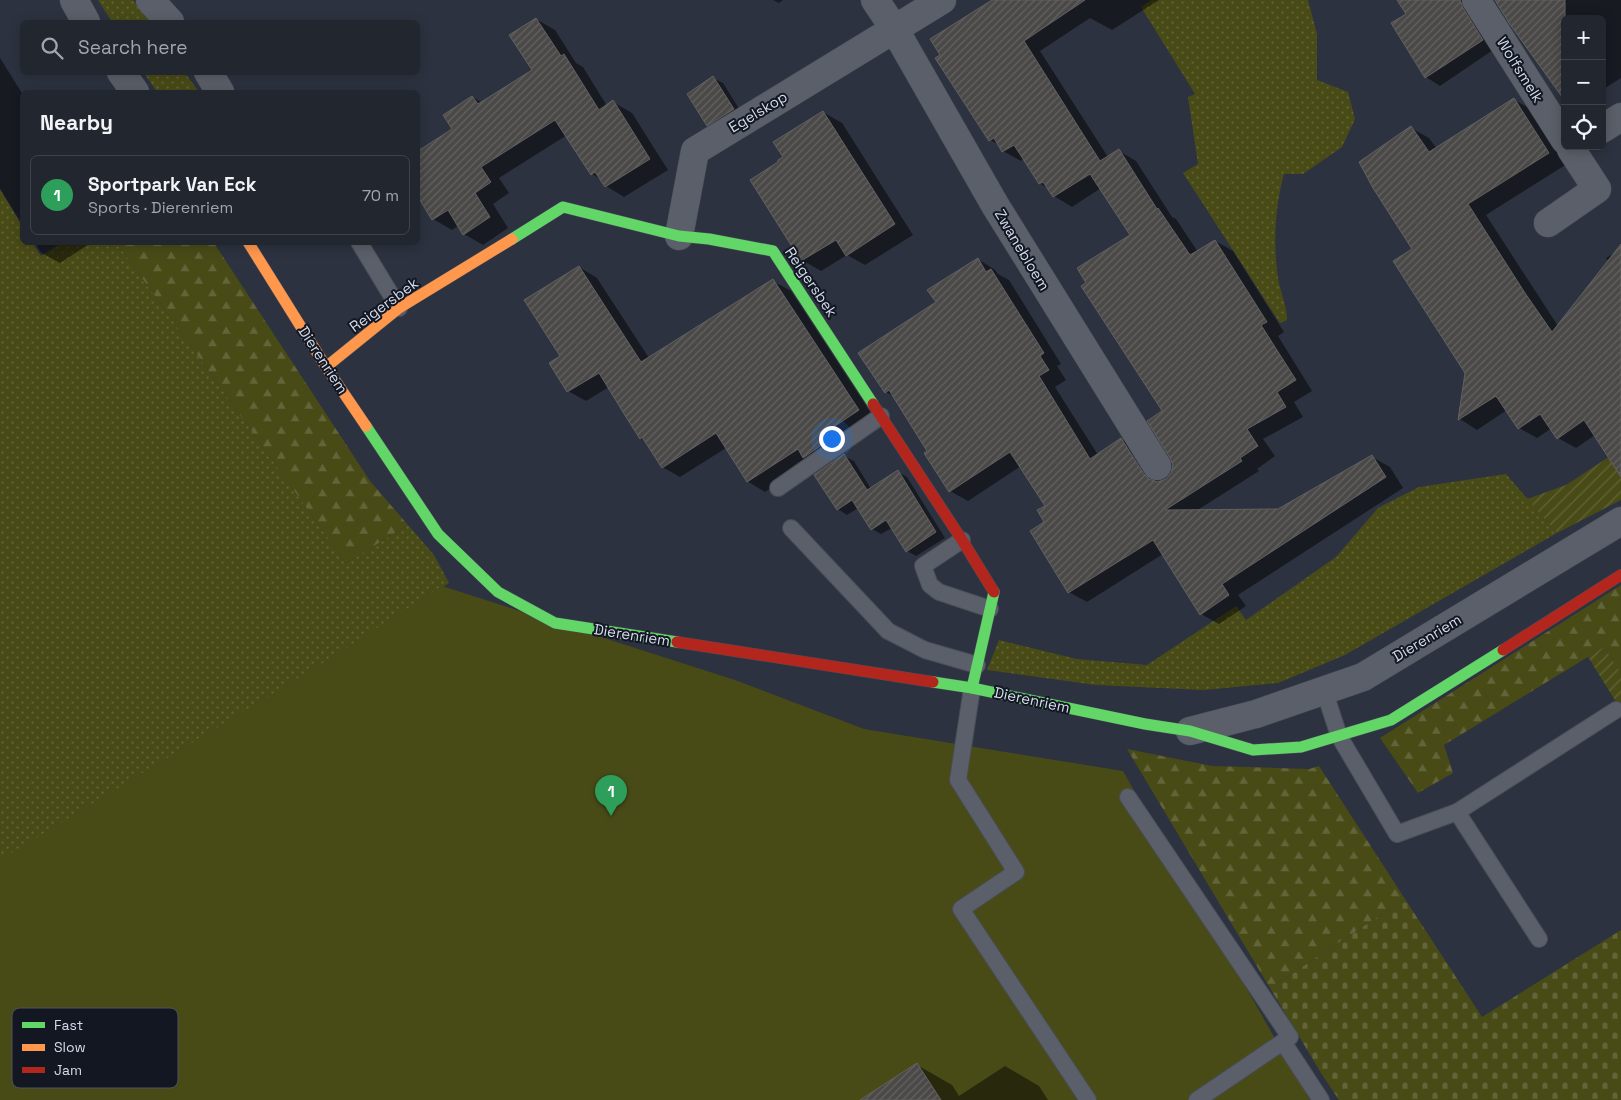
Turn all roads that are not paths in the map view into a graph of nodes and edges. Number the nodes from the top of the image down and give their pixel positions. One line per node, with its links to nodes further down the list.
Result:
1 (74, 0): 6 (street)
2 (150, 0): 7 (street)
3 (875, 0): 8 (street)
4 (942, 0): 8 (street, Egelskop)
5 (1476, 0): 15 (street, Wolfsmelk)
6 (85, 20)
7 (168, 20)
8 (895, 30): 18 (street, Egelskop); 24 (street, Zwanebloem)
9 (123, 75): 11 (street)
10 (210, 75): 12 (street)
11 (134, 90)
12 (219, 90)
13 (1621, 117): 14 (street)
14 (1606, 126)
15 (1561, 131)
16 (1573, 150): 17 (street, Wolfsmelk)
17 (1548, 224)
18 (679, 236): 21 (street, Reigersbek); 23 (street, Reigersbek)
19 (252, 245): 22 (street, Dierenriem)
20 (361, 245): 21 (lane)
21 (399, 308): 22 (street, Reigersbek)
22 (326, 367): 32 (street, Dierenriem)
23 (881, 416): 25 (lane); 28 (street, Reigersbek)
24 (1157, 466)
25 (778, 488)
26 (1621, 521): 33 (street, Dierenriem)
27 (791, 528): 31 (lane)
28 (962, 540): 30 (street, Reigersbek); 30 (lane)
29 (1621, 575): 36 (street, Dierenriem)
30 (990, 609): 31 (street, Reigersbek)
31 (977, 665): 32 (street, Reigersbek)
32 (972, 688): 35 (street, Dierenriem); 41 (lane)
33 (1324, 690): 35 (street, Dierenriem); 36 (lane)
34 (1616, 710): 38 (lane)
35 (1190, 731): 36 (street, Dierenriem)
36 (1339, 736): 38 (lane)
37 (1128, 797): 40 (lane)
38 (1457, 812): 39 (lane)
39 (1540, 939)
40 (1283, 1042): 42 (lane); 43 (lane)
41 (1088, 1100)
42 (1197, 1100)
43 (1321, 1100)

